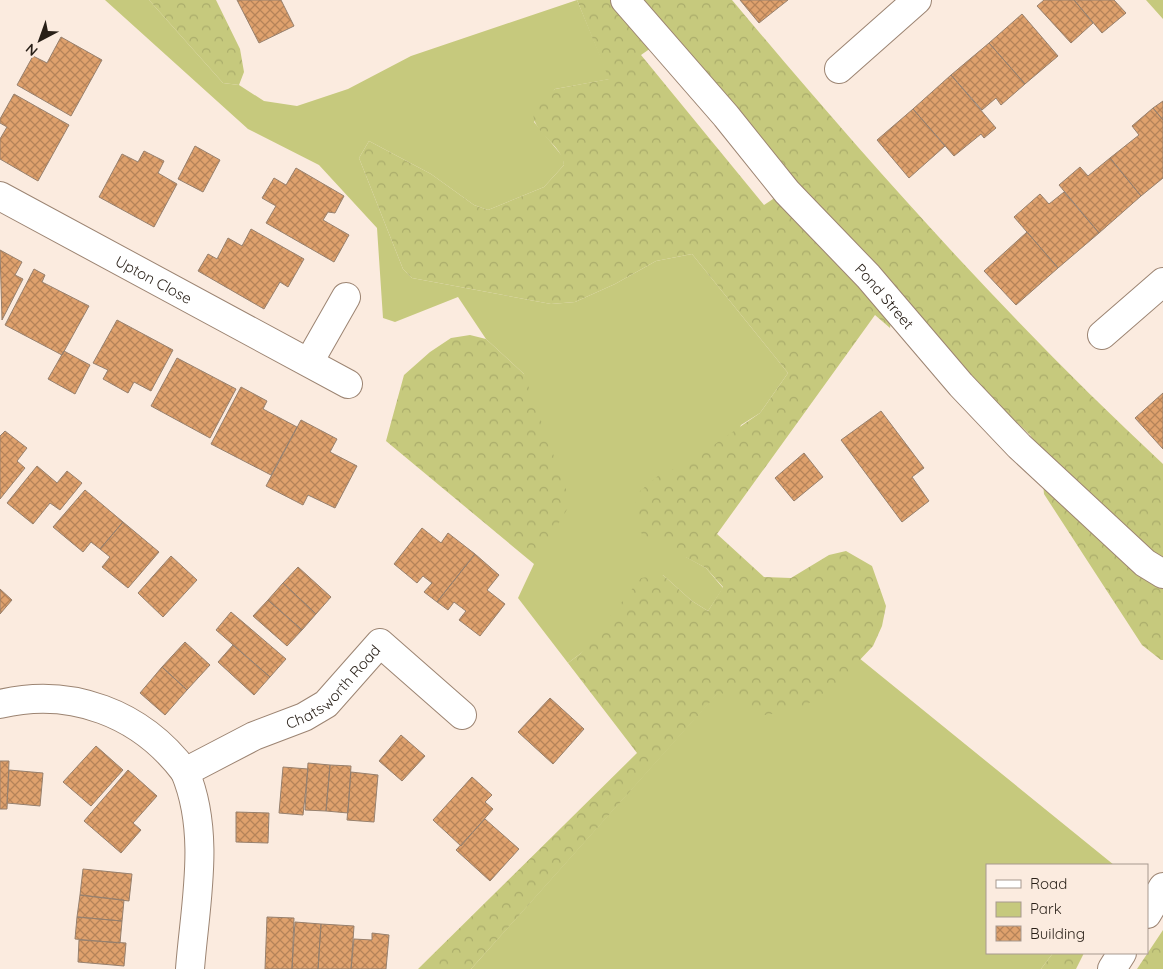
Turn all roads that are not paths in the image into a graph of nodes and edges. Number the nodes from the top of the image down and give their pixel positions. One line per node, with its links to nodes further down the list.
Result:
1 (624, 0): 10 (street, Pond Street)
2 (917, 0): 3 (street)
3 (838, 69)
4 (0, 196): 8 (street, Upton Close)
5 (1163, 282): 7 (street)
6 (346, 297): 8 (street)
7 (1102, 335)
8 (309, 362): 9 (street, Upton Close)
9 (348, 384)
10 (1163, 574)
11 (0, 704): 13 (street)
12 (462, 715): 13 (street, Chatsworth Road)
13 (185, 772): 17 (street)
14 (1163, 887): 15 (street)
15 (1148, 912)
16 (1121, 954): 18 (street)
17 (190, 969)
18 (1112, 969)

